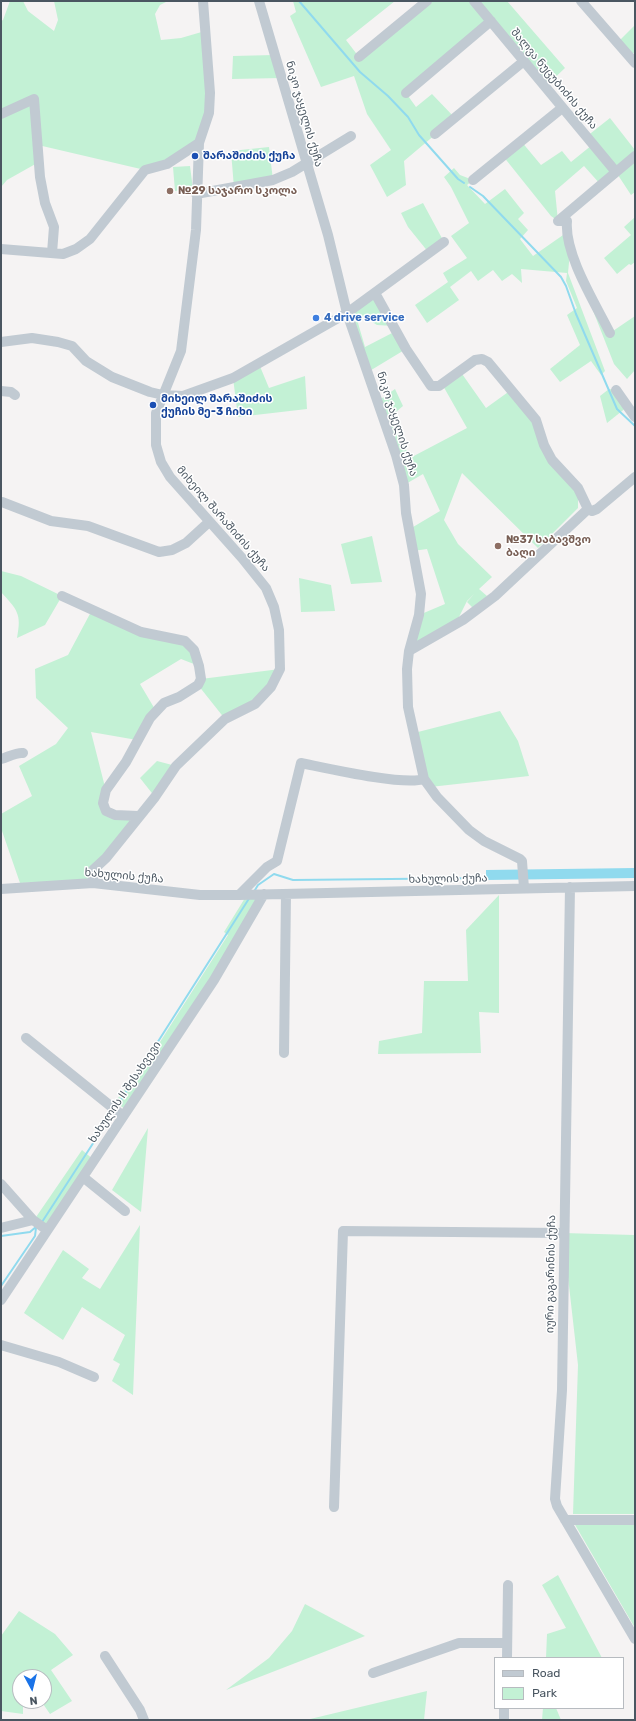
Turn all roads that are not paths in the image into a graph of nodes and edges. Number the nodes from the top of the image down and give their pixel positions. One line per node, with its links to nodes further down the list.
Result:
1 (203, 1): 15 (street, მიხეილ შარაშიძის ქუჩა)
2 (259, 1): 17 (street, ნიკო ჯაყელის ქუჩა)
3 (427, 1): 7 (street)
4 (474, 1): 6 (street, შალვა ნუცუბიძის ქუჩა)
5 (581, 1): 9 (street)
6 (491, 21): 8 (street, შალვა ნუცუბიძის ქუჩა); 10 (street)
7 (359, 57)
8 (524, 61): 11 (street, შალვა ნუცუბიძის ქუჩა); 13 (street)
9 (635, 63)
10 (406, 93)
11 (562, 108): 18 (street, შალვა ნუცუბიძის ქუჩა); 19 (street)
12 (1, 114): 23 (street)
13 (435, 134)
14 (350, 136): 17 (street)
15 (199, 143): 20 (street, მიხეილ შარაშიძის ქუჩა); 23 (street)
16 (635, 156): 18 (street)
17 (306, 164): 20 (street); 25 (street, ნიკო ჯაყელის ქუჩა)
18 (616, 172): 26 (street)
19 (473, 180)
20 (196, 194): 31 (street, მიხეილ შარაშიძის ქუჩა)
21 (444, 242): 24 (street)
22 (1, 249): 23 (street)
23 (52, 253)
24 (375, 293): 25 (street); 35 (street)
25 (347, 313): 31 (street); 38 (street, ნიკო ჯაყელის ქუჩა)
26 (610, 333)
27 (1, 342): 31 (street)
28 (616, 390): 32 (street)
29 (1, 391): 30 (street)
30 (15, 395)
31 (163, 395): 36 (street, მიხეილ შარაშიძის ქუჩა)
32 (635, 417)
33 (635, 477): 35 (street)
34 (2, 502): 36 (street)
35 (588, 509): 38 (street)
36 (209, 522): 42 (street, მიხეილ შარაშიძის ქუჩა)
37 (62, 596): 42 (street)
38 (409, 651): 41 (street, ნიკო ჯაყელის ქუჩა)
39 (23, 753): 40 (street)
40 (1, 759)
41 (424, 778): 46 (street, ნიკო ჯაყელის ქუჩა); 50 (street)
42 (138, 816): 43 (street, მიხეილ შარაშიძის ქუჩა)
43 (93, 883): 47 (street, ხახულის ქუჩა); 50 (street, ხახულის ქუჩა)
44 (635, 886): 45 (street, ხახულის ქუჩა)
45 (570, 887): 46 (street, ხახულის ქუჩა); 60 (street, იური გაგარინის ქუჩა)
46 (524, 888): 49 (street, ხახულის ქუჩა)
47 (1, 889)
48 (263, 894): 49 (street, ხახულის ქუჩა); 50 (street, ხახულის ქუჩა); 53 (street, ხახულის II შესახვევი)
49 (286, 894): 52 (street)
50 (242, 895)
51 (26, 1038): 53 (street)
52 (284, 1053)
53 (117, 1112): 54 (street, ხახულის II შესახვევი)
54 (83, 1177): 56 (street); 59 (street, ხახულის II შესახვევი)
55 (1, 1184): 57 (street)
56 (126, 1211)
57 (34, 1220): 58 (street); 59 (street)
58 (1, 1228)
59 (47, 1230): 61 (street, ხახულის II შესახვევი)
60 (563, 1233): 64 (street); 65 (street, იური გაგარინის ქუჩა)
61 (1, 1300)
62 (1, 1345): 63 (street)
63 (94, 1377)
64 (334, 1507)
65 (565, 1520): 66 (street); 68 (street, იური გაგარინის ქუჩა)
66 (635, 1520)
67 (508, 1584): 69 (street)
68 (635, 1639)
69 (507, 1643): 71 (street); 72 (street)
70 (105, 1656): 74 (street)
71 (506, 1657)
72 (373, 1673)
73 (504, 1709): 75 (street)
74 (144, 1720)
75 (504, 1720)

